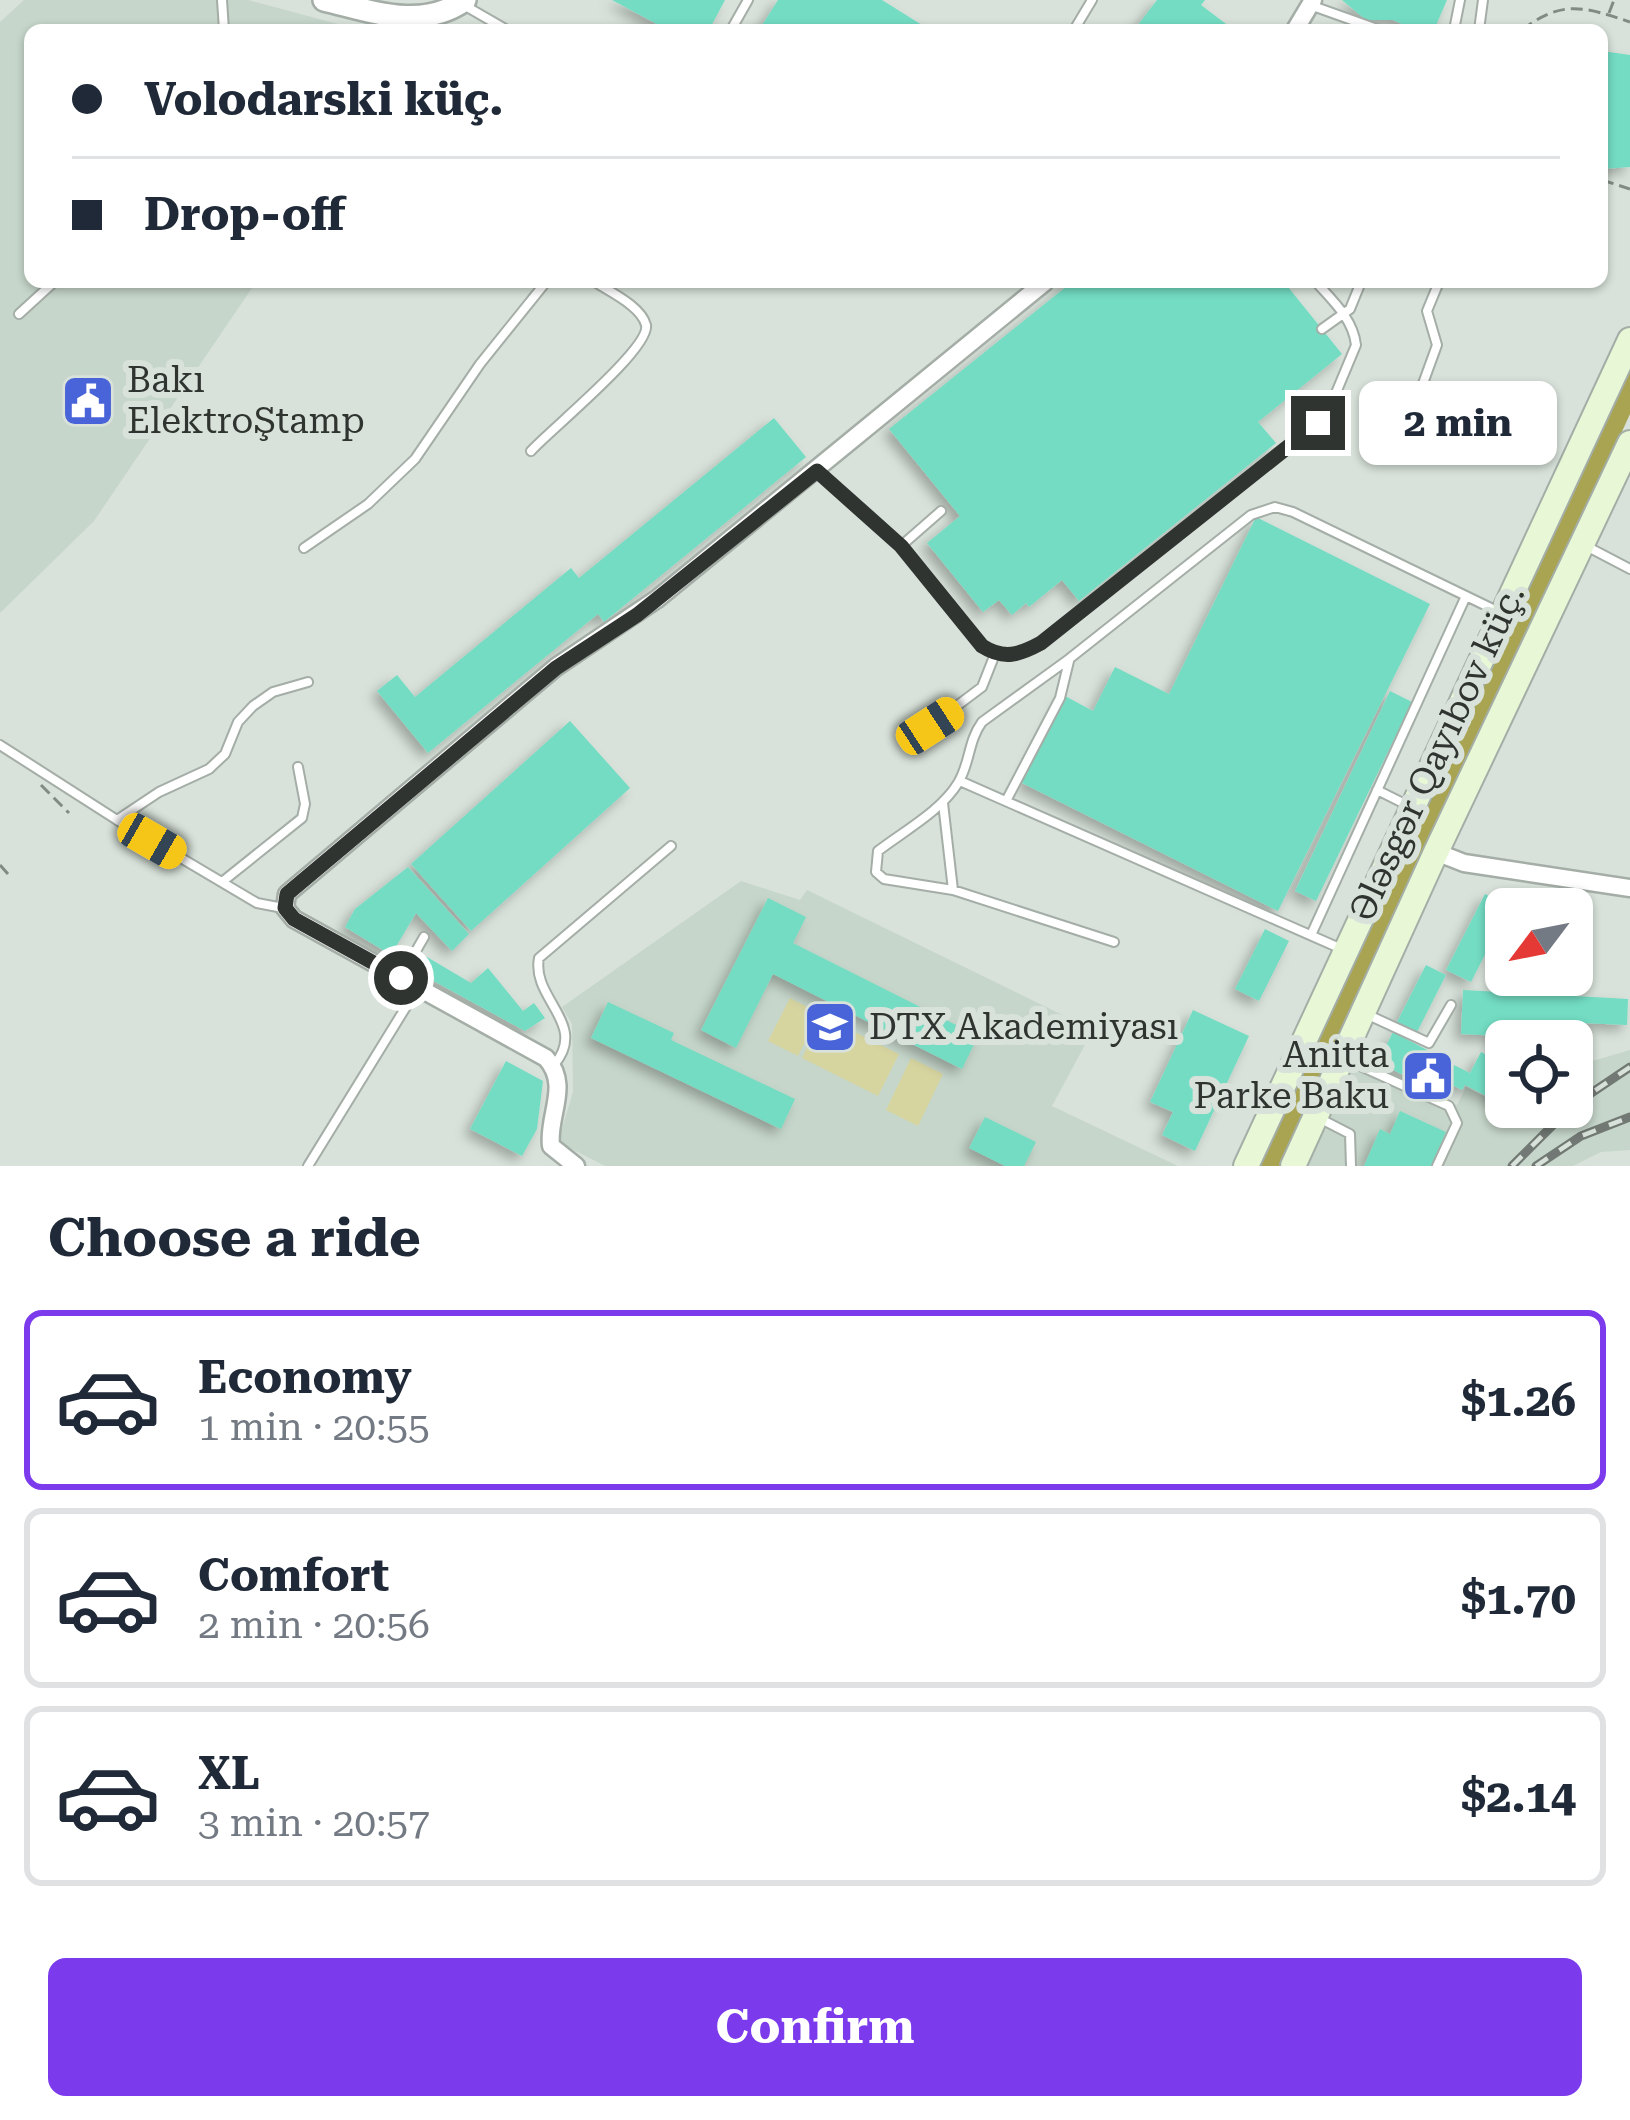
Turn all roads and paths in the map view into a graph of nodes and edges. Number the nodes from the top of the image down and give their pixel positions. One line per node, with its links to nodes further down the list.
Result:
1 (324, 0): 8 (street)
2 (1595, 0): 6 (path)
3 (1614, 0): 7 (path)
4 (463, 2): 8 (street); 10 (lane)
5 (1312, 3): 11 (lane)
6 (1594, 8): 7 (path); 12 (path)
7 (1609, 15): 9 (path)
8 (382, 22)
9 (1630, 22)
10 (498, 24)
11 (1365, 24)
12 (1527, 24)
13 (47, 288): 20 (lane)
14 (541, 288): 31 (lane)
15 (604, 288): 26 (lane)
16 (1038, 288): 27 (street)
17 (1321, 288): 21 (lane)
18 (1357, 288): 21 (lane)
19 (1437, 288): 24 (lane)
20 (19, 314)
21 (1345, 315): 22 (lane); 35 (lane)
22 (1322, 329)
23 (1630, 340): 34 (main road, Ələsgər Qayıbov küç.)
24 (1417, 400)
25 (1630, 443): 29 (main road, Ələsgər Qayıbov küç.)
26 (531, 451)
27 (817, 471): 30 (lane); 56 (street)
28 (941, 511): 30 (lane)
29 (1581, 544): 32 (lane); 50 (main road, Ələsgər Qayıbov küç.)
30 (901, 546): 35 (lane)
31 (304, 548)
32 (1630, 569)
33 (1466, 596): 34 (lane); 36 (lane); 43 (lane)
34 (1503, 613): 46 (main road, Ələsgər Qayıbov küç.)
35 (994, 654): 38 (lane)
36 (1070, 659): 41 (lane); 45 (lane)
37 (308, 682): 48 (lane)
38 (930, 726)
39 (0, 745): 48 (lane)
40 (298, 767): 53 (lane)
41 (960, 781): 44 (lane); 45 (lane)
42 (41, 785): 47 (path)
43 (1377, 790): 46 (lane); 57 (lane)
44 (943, 801): 55 (lane); 55 (lane)
45 (1006, 801): 57 (lane)
46 (1411, 806): 60 (main road, Ələsgər Qayıbov küç.)
47 (69, 813)
48 (117, 820): 53 (lane)
49 (670, 845): 66 (lane)
50 (1436, 852): 54 (street); 64 (main road, Ələsgər Qayıbov küç.)
51 (0, 866): 52 (path)
52 (8, 874)
53 (222, 882): 56 (lane)
54 (1630, 888)
55 (953, 890): 59 (lane)
56 (285, 908): 61 (street)
57 (1311, 934): 60 (lane)
58 (424, 937): 61 (lane)
59 (1114, 942)
60 (1345, 950): 70 (main road, Ələsgər Qayıbov küç.)
61 (401, 978): 62 (street)
62 (418, 987): 66 (street); 68 (lane)
63 (1451, 1005): 64 (lane)
64 (1363, 1012): 65 (main road, Ələsgər Qayıbov küç.)
65 (1342, 1058): 67 (main road, Ələsgər Qayıbov küç.); 73 (lane)
66 (553, 1066): 69 (street)
67 (1316, 1116): 71 (main road, Ələsgər Qayıbov küç.); 72 (lane)
68 (308, 1166)
69 (576, 1166)
70 (1246, 1166)
71 (1293, 1166)
72 (1351, 1166)
73 (1437, 1166)

